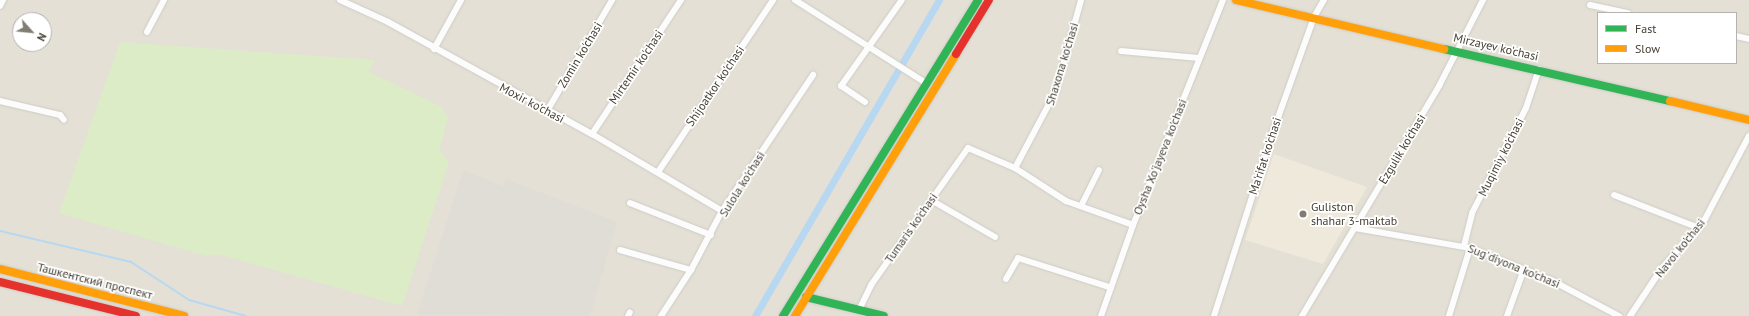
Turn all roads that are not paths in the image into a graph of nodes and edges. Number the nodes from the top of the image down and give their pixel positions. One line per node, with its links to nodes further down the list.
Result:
1 (3, 0): 18 (street)
2 (164, 0): 21 (street)
3 (340, 0): 25 (street, Moxir ko'chasi)
4 (461, 0): 25 (street)
5 (612, 0): 34 (street, Zomin ko'chasi)
6 (681, 0): 37 (street, Mirtemir ko'chasi)
7 (773, 0): 41 (street, Shijoatkor ko'chasi)
8 (795, 0): 24 (street)
9 (902, 0): 24 (street)
10 (978, 0): 31 (main road)
11 (989, 0): 60 (main road)
12 (1081, 0): 39 (street, Shaxona ko'chasi)
13 (1223, 0): 28 (street, Oysha Xo'jayeva ko'chasi)
14 (1236, 0): 20 (main road, Mirzayev ko'chasi)
15 (1324, 0): 20 (street, Ma'rifat ko'chasi)
16 (1483, 0): 26 (street, Ezgulik ko'chasi)
17 (1590, 5): 19 (street)
18 (0, 6)
19 (1623, 12)
20 (1314, 17): 26 (main road, Mirzayev ko'chasi); 69 (street, Ma'rifat ko'chasi)
21 (147, 32)
22 (1737, 36): 23 (street)
23 (1749, 39)
24 (869, 47): 31 (street); 33 (street)
25 (434, 48): 34 (street, Moxir ko'chasi)
26 (1457, 50): 29 (main road, Mirzayev ko'chasi); 48 (street, Ezgulik ko'chasi)
27 (1121, 51): 28 (street)
28 (1199, 58): 47 (street, Oysha Xo'jayeva ko'chasi)
29 (1540, 69): 36 (main road, Mirzayev ko'chasi); 52 (street, Muqimiy ko'chasi)
30 (813, 75): 46 (street, Sulola ko'chasi)
31 (926, 83): 65 (main road)
32 (0, 101): 35 (street)
33 (864, 102)
34 (547, 111): 37 (street, Moxir ko'chasi)
35 (64, 120)
36 (1749, 120)
37 (592, 134): 41 (street, Moxir ko'chasi)
38 (1749, 136): 49 (street, Navoi ko'chasi)
39 (1015, 168): 43 (street, Tumaris ko'chasi); 45 (street)
40 (1099, 170): 45 (street)
41 (658, 172): 46 (street, Moxir ko'chasi)
42 (1614, 195): 49 (street)
43 (931, 200): 51 (street); 61 (street, Tumaris ko'chasi)
44 (630, 203): 50 (street)
45 (1081, 206): 47 (street)
46 (722, 211): 50 (street, Sulola ko'chasi)
47 (1133, 225): 59 (street, Oysha Xo'jayeva ko'chasi)
48 (1355, 228): 52 (street, Sug'diyona ko'chasi); 70 (street, Ezgulik ko'chasi)
49 (1699, 228): 74 (street, Navoi ko'chasi)
50 (711, 235): 56 (street, Sulola ko'chasi)
51 (995, 238)
52 (1467, 247): 55 (street, Sug'diyona ko'chasi); 71 (street, Muqimiy ko'chasi)
53 (620, 250): 56 (street)
54 (0, 269): 63 (main road, Ташкентский проспект)
55 (1524, 269): 72 (street); 73 (street, Sug'diyona ko'chasi)
56 (691, 270): 64 (street, Sulola ko'chasi)
57 (1006, 279): 59 (street)
58 (0, 282): 62 (main road)
59 (1109, 288): 68 (street, Oysha Xo'jayeva ko'chasi)
60 (806, 297): 61 (main road); 66 (main road)
61 (859, 310): 67 (main road)
62 (136, 316)
63 (184, 316)
64 (661, 316)
65 (783, 316)
66 (795, 316)
67 (884, 316)
68 (1101, 316)
69 (1214, 316)
70 (1302, 316)
71 (1449, 316)
72 (1507, 316)
73 (1619, 316)
74 (1630, 316)

